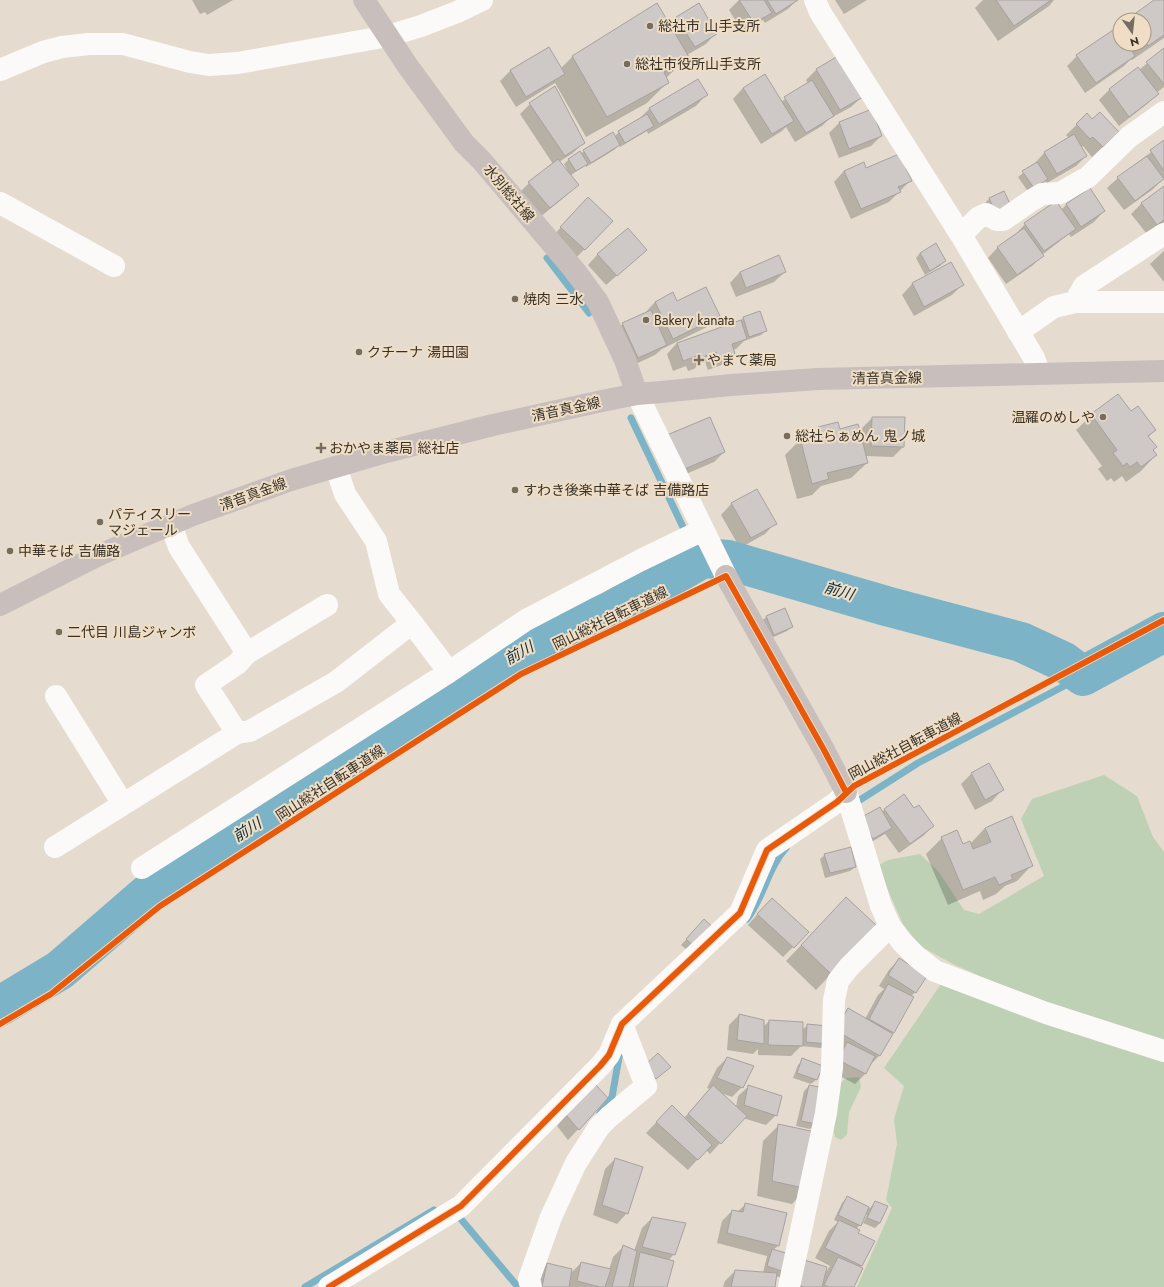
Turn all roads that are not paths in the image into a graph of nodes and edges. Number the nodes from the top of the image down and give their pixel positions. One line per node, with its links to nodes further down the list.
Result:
1 (364, 0): 4 (main road, 水別総社線)
2 (482, 0): 4 (street)
3 (815, 0): 9 (street)
4 (388, 36): 5 (street); 16 (main road, 水別総社線)
5 (0, 70)
6 (1164, 112): 9 (street)
7 (0, 203): 10 (street)
8 (1164, 234): 11 (street)
9 (961, 235): 13 (street)
10 (114, 266)
11 (1075, 302): 12 (street); 13 (street)
12 (1164, 302)
13 (1018, 332): 15 (street)
14 (1164, 371): 15 (main road, 清音真金線)
15 (1040, 374): 16 (main road, 清音真金線)
16 (637, 394): 17 (main road, 清音真金線); 19 (street)
17 (336, 466): 18 (main road, 清音真金線); 23 (street)
18 (171, 525): 21 (main road, 清音真金線); 24 (street)
19 (694, 535): 20 (street); 25 (street)
20 (720, 565): 28 (main road, 岡山総社自転車道線)
21 (0, 605)
22 (327, 605): 24 (street)
23 (412, 623): 25 (street); 27 (street)
24 (247, 653): 27 (street)
25 (449, 672): 31 (street)
26 (56, 696): 29 (street)
27 (237, 733): 29 (street)
28 (849, 802): 32 (street); 33 (street)
29 (123, 804): 30 (street)
30 (55, 847)
31 (142, 868)
32 (890, 926): 34 (street); 37 (street)
33 (622, 1024): 35 (street); 36 (street)
34 (1164, 1051)
35 (329, 1287)
36 (531, 1287)
37 (789, 1287)

